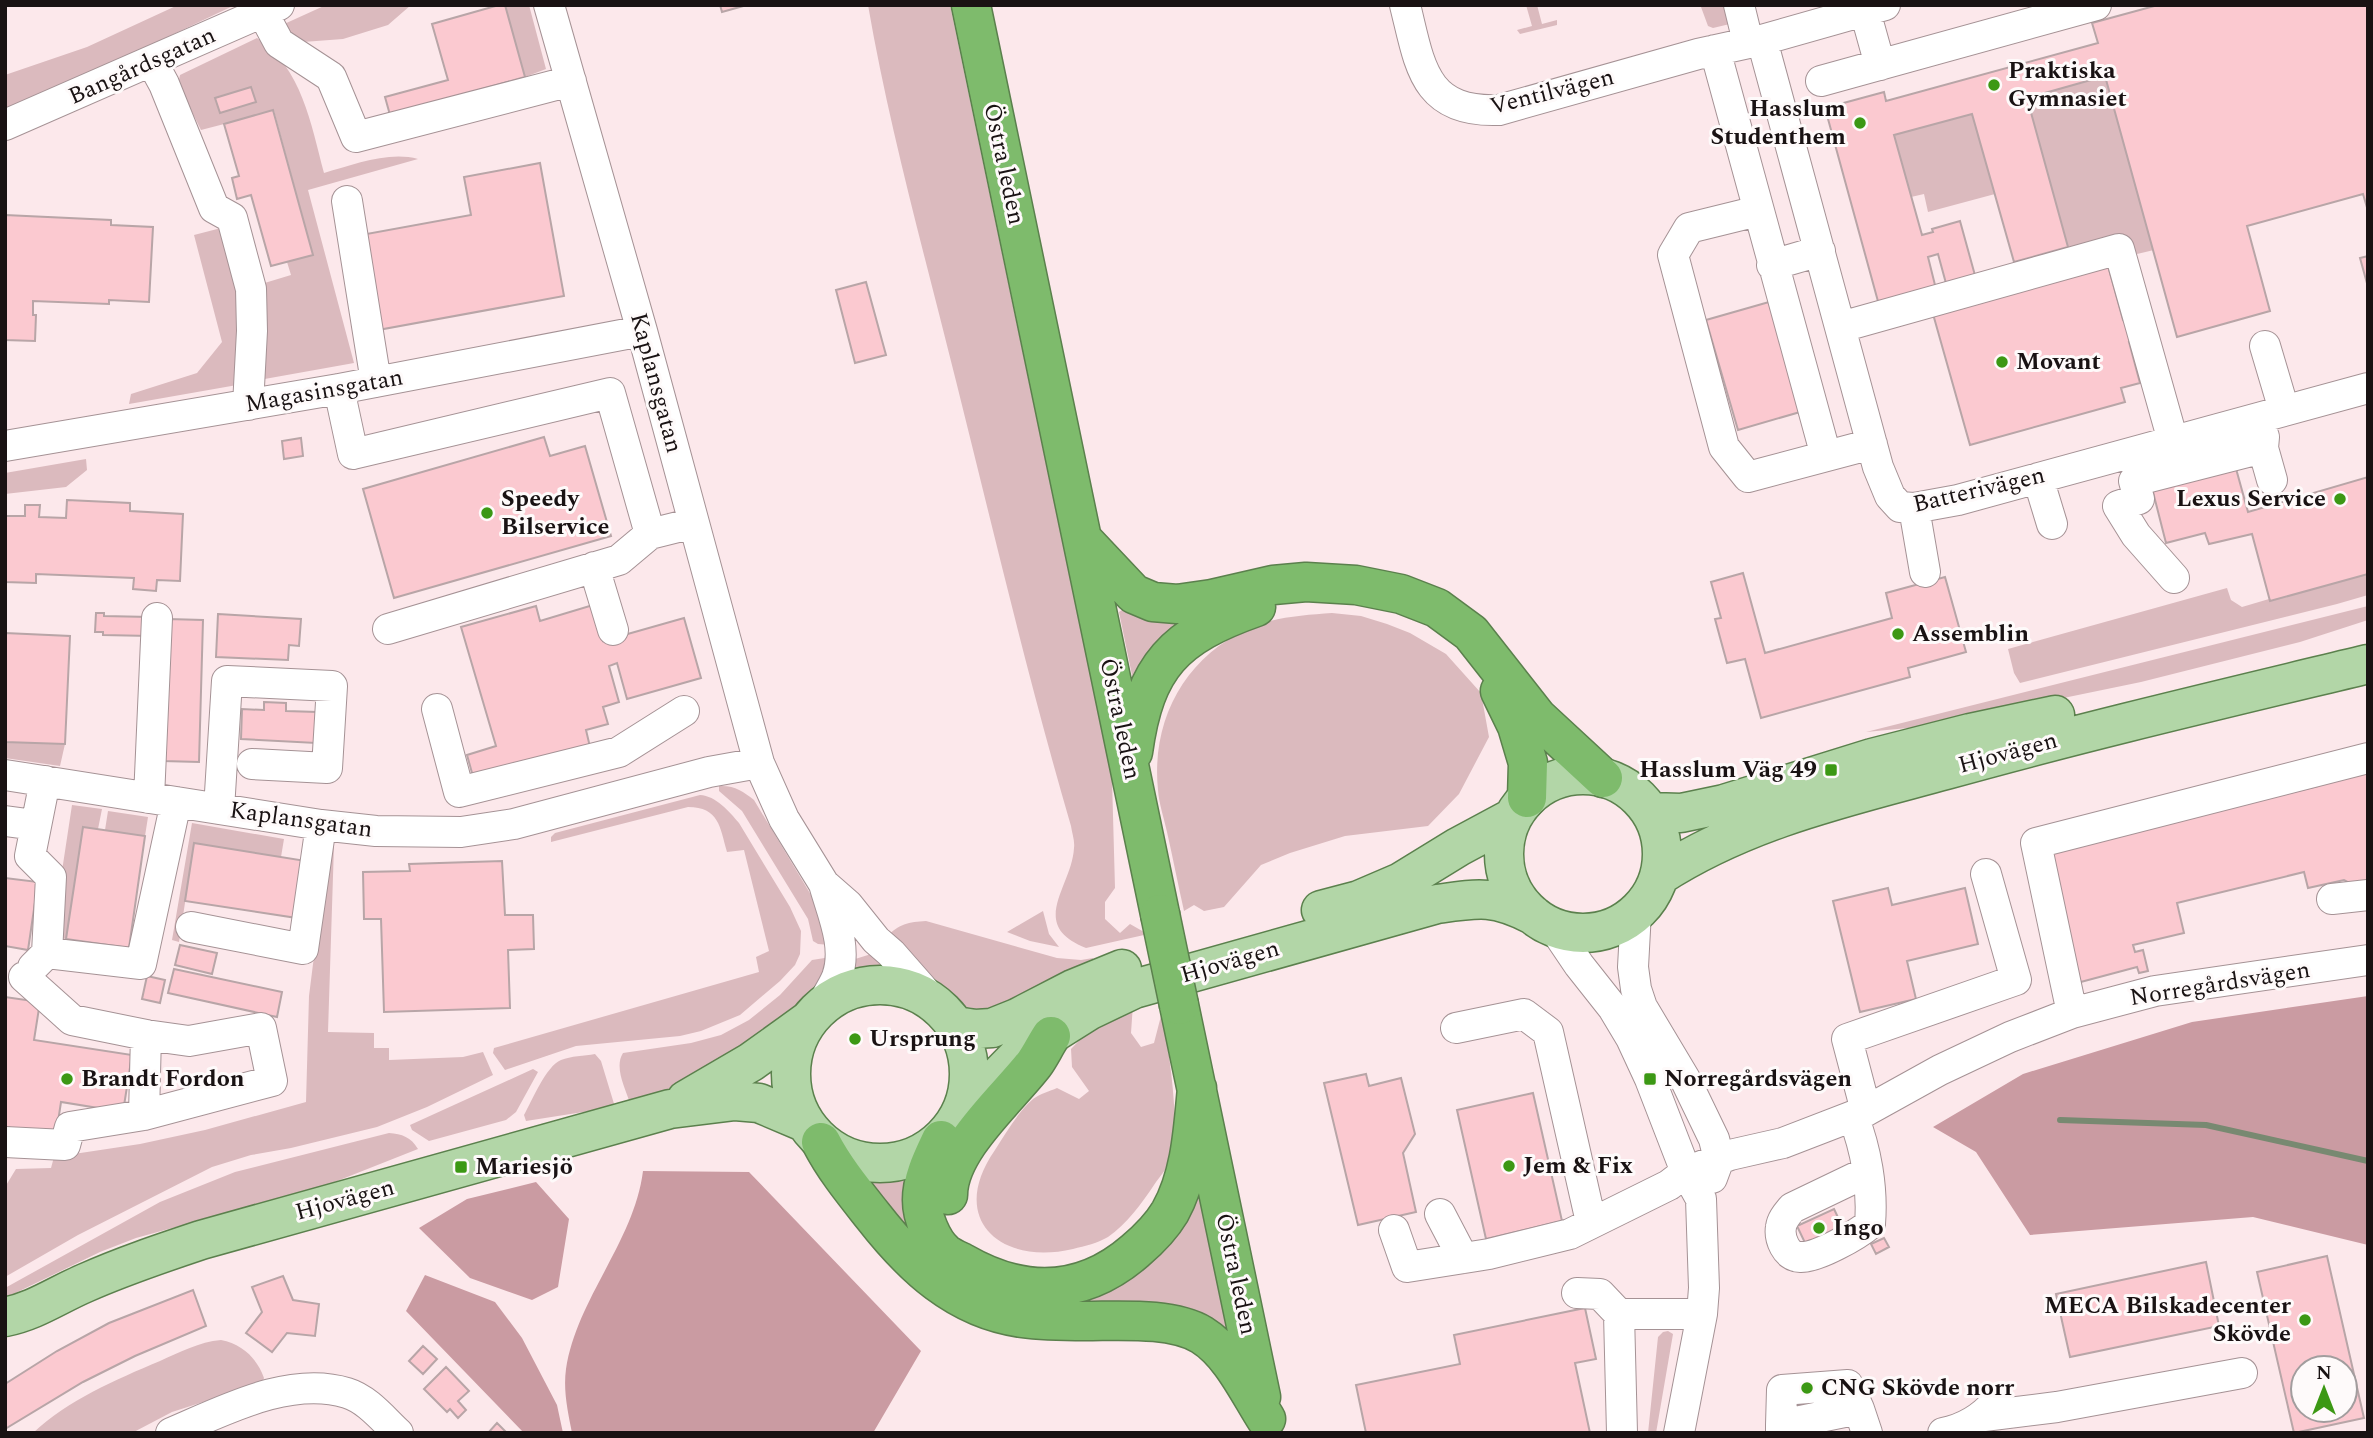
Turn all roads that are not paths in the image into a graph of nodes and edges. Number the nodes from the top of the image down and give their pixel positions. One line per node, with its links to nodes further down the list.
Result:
1 (549, 5): 12 (street, Kaplansgatan)
2 (971, 5): 38 (highway, Östra leden)
3 (1405, 5): 9 (street, Ventilvägen)
4 (1739, 5): 8 (street, Batterivägen)
5 (2096, 5): 11 (street)
6 (1875, 8): 8 (street, Ventilvägen); 11 (street)
7 (271, 9): 10 (street, Bangårdsgatan); 12 (street)
8 (1755, 41): 9 (street, Ventilvägen); 17 (street, Batterivägen)
9 (1715, 50): 16 (street)
10 (152, 62): 14 (street, Bangårdsgatan); 25 (street)
11 (1880, 65): 13 (street)
12 (571, 81): 20 (street, Kaplansgatan)
13 (1821, 81)
14 (5, 125)
15 (347, 201): 22 (street)
16 (1758, 211): 18 (street); 31 (street)
17 (1820, 251): 18 (street); 19 (street, Batterivägen)
18 (1780, 263): 31 (street)
19 (1840, 327): 27 (street); 28 (street, Batterivägen)
20 (642, 331): 22 (street, Magasinsgatan); 35 (street, Kaplansgatan)
21 (2265, 346): 26 (street)
22 (376, 382): 24 (street, Magasinsgatan)
23 (2368, 388): 26 (street, Batterivägen)
24 (339, 389): 25 (street, Magasinsgatan); 37 (street)
25 (248, 405): 29 (street, Magasinsgatan)
26 (2271, 414): 27 (street, Batterivägen); 30 (street)
27 (2173, 441): 32 (street, Batterivägen)
28 (1872, 444): 31 (street); 34 (street, Batterivägen)
29 (5, 446)
30 (2263, 448): 33 (street); 41 (street)
31 (1834, 454)
32 (2038, 478): 34 (street, Batterivägen); 36 (street)
33 (2272, 480)
34 (1898, 512): 40 (street)
35 (694, 523): 37 (street); 51 (street, Kaplansgatan)
36 (2052, 524)
37 (650, 534): 39 (street)
38 (1083, 540): 53 (highway, Östra leden); 55 (highway)
39 (594, 567): 43 (street); 44 (street)
40 (1925, 572)
41 (2174, 578)
42 (157, 618): 58 (street)
43 (387, 629)
44 (613, 630)
45 (2368, 636): 61 (main road, Hjovägen)
46 (2368, 664): 66 (main road, Hjovägen)
47 (437, 709): 49 (street)
48 (684, 711): 49 (street)
49 (619, 752): 57 (street)
50 (2368, 758): 76 (street)
51 (759, 763): 57 (street, Kaplansgatan); 67 (street, Kaplansgatan)
52 (252, 764): 60 (street)
53 (1130, 771): 59 (highway); 82 (highway, Östra leden, bridge)
54 (5, 775): 56 (street, Kaplansgatan)
55 (1603, 778): 59 (main road); 61 (main road)
56 (45, 781): 58 (street, Kaplansgatan); 63 (street)
57 (632, 794): 64 (street, Kaplansgatan)
58 (163, 800): 60 (street, Kaplansgatan); 73 (street)
59 (1520, 808): 71 (main road); 78 (main road, Hjovägen)
60 (219, 809): 64 (street, Kaplansgatan)
61 (1650, 812): 66 (main road)
62 (5, 821): 63 (street)
63 (35, 825): 73 (street)
64 (321, 825): 72 (street)
65 (1986, 874): 84 (street)
66 (1659, 876): 70 (main road)
67 (824, 884): 77 (street, Kaplansgatan); 78 (street, Kaplansgatan)
68 (2332, 899): 69 (street)
69 (2367, 903)
70 (1636, 912): 71 (main road); 89 (street)
71 (1543, 921): 81 (main road, Hjovägen); 91 (street)
72 (191, 927)
73 (47, 953): 75 (street)
74 (2368, 960): 76 (street, Norregårdsvägen)
75 (14, 975): 80 (street)
76 (2073, 1013): 84 (street, Norregårdsvägen)
77 (814, 1014): 78 (main road); 83 (main road, Hjovägen); 87 (main road)
78 (944, 1014): 86 (main road)
79 (1456, 1028): 94 (street)
80 (146, 1035): 85 (street); 85 (street)
81 (1051, 1036): 86 (main road, Hjovägen); 97 (highway)
82 (1197, 1088): 97 (highway); 105 (highway, Östra leden)
83 (670, 1109): 87 (main road, Hjovägen); 101 (main road, Hjovägen)
84 (1860, 1113): 89 (street, Norregårdsvägen); 90 (street)
85 (144, 1115): 88 (street)
86 (951, 1127): 87 (main road); 97 (highway)
87 (813, 1132): 105 (highway)
88 (5, 1142)
89 (1718, 1159): 91 (street, Norregårdsvägen); 92 (street)
90 (1867, 1171)
91 (1686, 1172): 92 (street); 94 (street, Norregårdsvägen)
92 (1701, 1199): 100 (street)
93 (1440, 1214): 96 (street)
94 (1591, 1223): 96 (street, Norregårdsvägen)
95 (1394, 1230): 96 (street, Norregårdsvägen)
96 (1463, 1258)
97 (987, 1277)
98 (1577, 1293): 99 (street)
99 (1619, 1314): 100 (street); 109 (street)
100 (1702, 1314): 110 (street)
101 (13, 1323)
102 (2242, 1373): 104 (street)
103 (1863, 1421): 106 (street)
104 (2036, 1421): 111 (street)
105 (1268, 1426)
106 (1781, 1429)
107 (171, 1433): 108 (street)
108 (398, 1433)
109 (1622, 1433)
110 (1679, 1433)
111 (1943, 1433)

